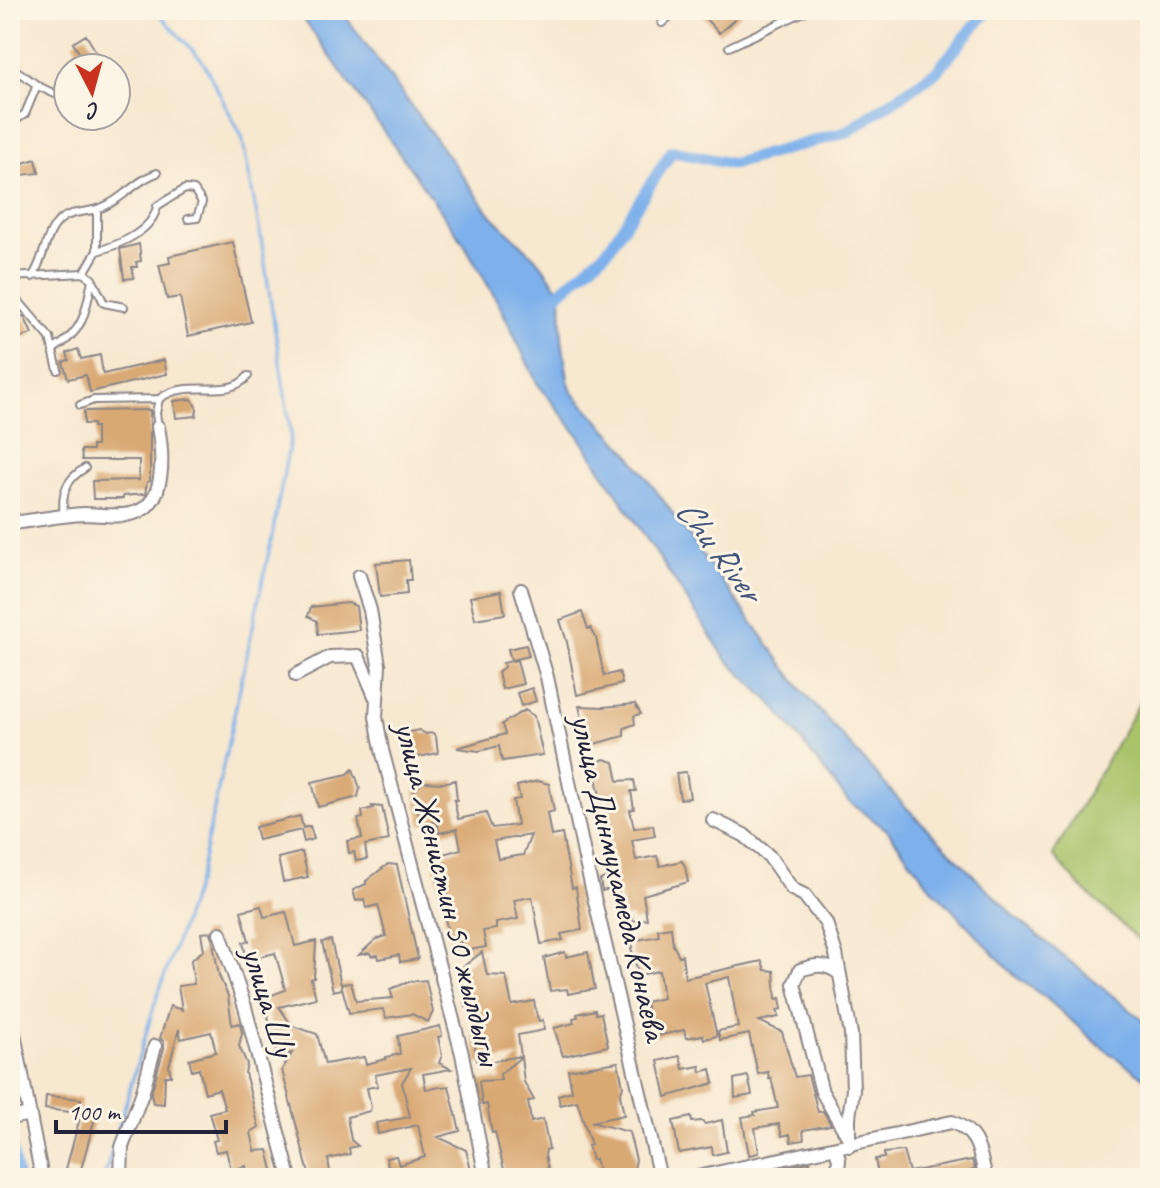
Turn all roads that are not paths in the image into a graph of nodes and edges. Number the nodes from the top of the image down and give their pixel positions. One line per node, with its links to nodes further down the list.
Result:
1 (677, 10): 3 (lane)
2 (808, 10): 4 (lane)
3 (662, 23)
4 (729, 47)
5 (10, 66): 6 (lane)
6 (37, 85): 7 (lane); 8 (lane)
7 (52, 92)
8 (10, 124)
9 (157, 173): 10 (lane)
10 (97, 209): 12 (lane); 15 (lane)
11 (188, 219): 12 (lane)
12 (97, 251): 13 (lane)
13 (84, 273): 15 (lane); 16 (lane)
14 (10, 277): 15 (lane)
15 (32, 277)
16 (92, 279): 18 (lane); 19 (lane)
17 (10, 291): 19 (lane)
18 (124, 307)
19 (54, 349): 20 (lane)
20 (58, 370)
21 (248, 376): 22 (lane)
22 (159, 399): 23 (lane); 24 (lane)
23 (80, 405)
24 (158, 427): 26 (street)
25 (85, 468): 26 (lane)
26 (64, 517): 27 (street)
27 (10, 523)
28 (359, 576): 31 (street, улица Женистин 50 жылдыгы)
29 (521, 590): 44 (street, улица Динмухамеда Конаева)
30 (296, 675): 31 (street)
31 (375, 696): 43 (street, улица Женистин 50 жылдыгы)
32 (713, 820): 34 (street)
33 (220, 933): 42 (street, улица Шу)
34 (839, 973): 39 (street); 39 (street)
35 (10, 1013): 37 (street)
36 (155, 1046): 41 (street)
37 (30, 1114): 38 (street); 40 (street)
38 (10, 1118)
39 (842, 1147): 45 (street); 46 (street); 47 (street)
40 (42, 1178)
41 (121, 1178)
42 (290, 1178)
43 (486, 1178)
44 (660, 1178)
45 (693, 1178)
46 (837, 1178)
47 (986, 1178)

